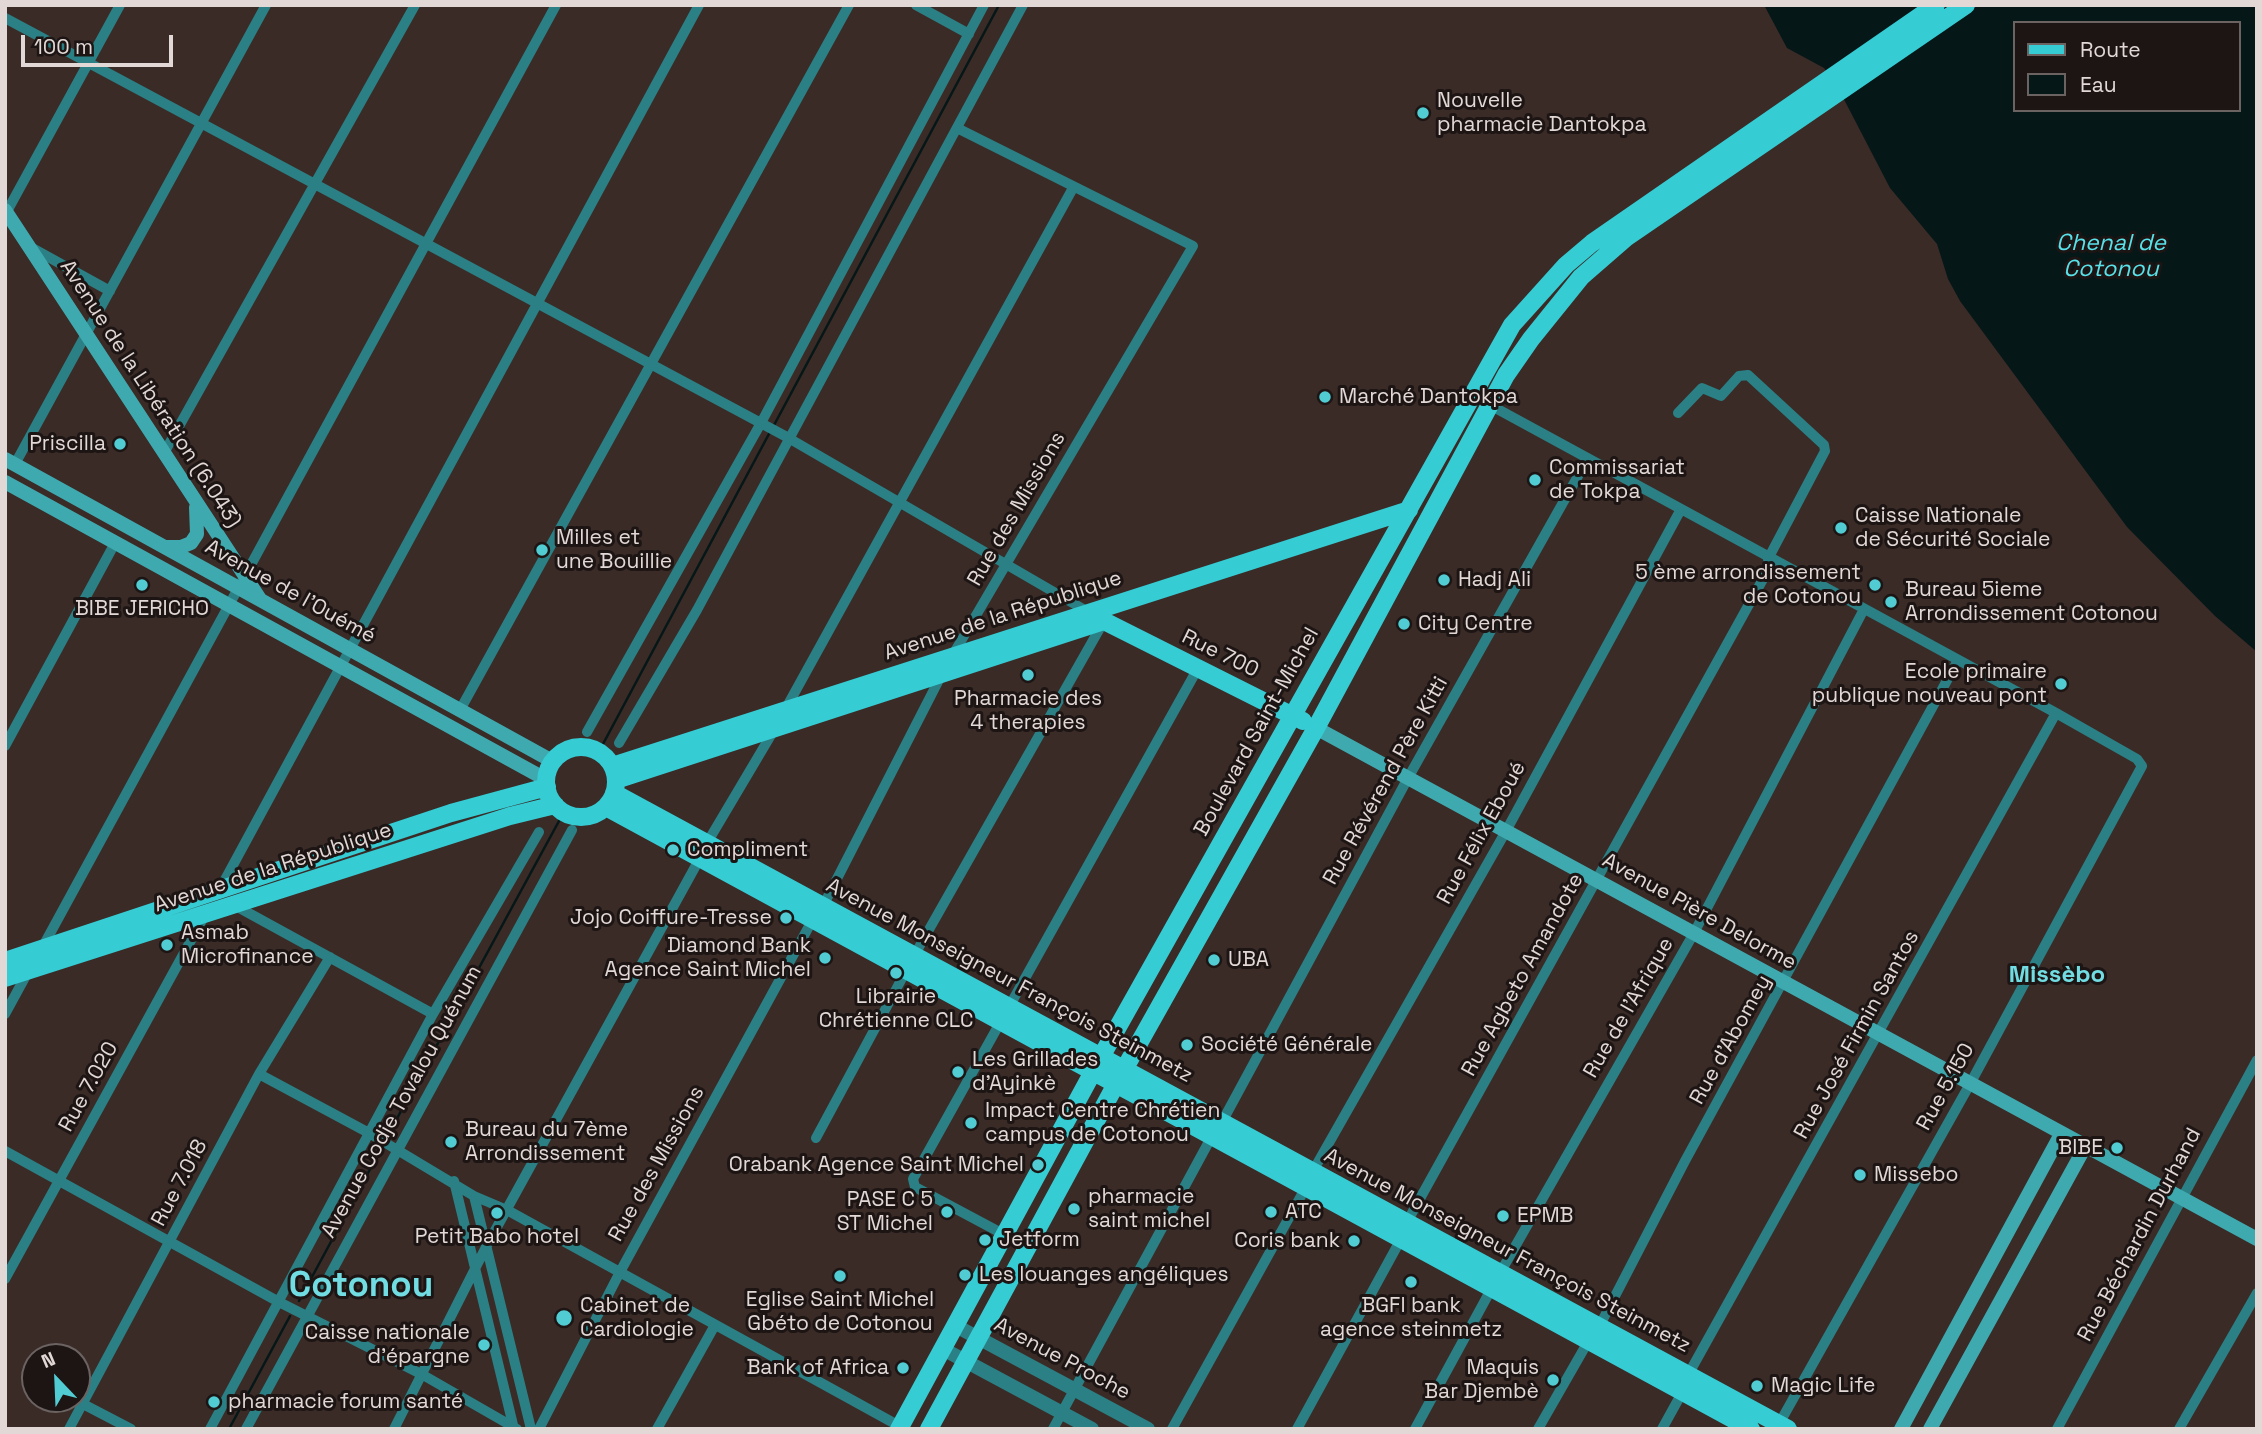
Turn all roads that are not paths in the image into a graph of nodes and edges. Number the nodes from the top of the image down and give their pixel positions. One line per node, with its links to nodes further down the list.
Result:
1 (120, 5): 14 (street)
2 (266, 5): 15 (street)
3 (415, 5): 18 (street)
4 (556, 5): 21 (street)
5 (699, 5): 24 (street)
6 (849, 5): 26 (street)
7 (916, 5): 13 (street)
8 (984, 5): 13 (street)
9 (1023, 5): 16 (street)
10 (1936, 5): 17 (main road)
11 (1966, 5): 17 (main road)
12 (5, 18): 14 (street)
13 (969, 34): 29 (street)
14 (88, 63): 15 (street); 20 (street)
15 (201, 123): 18 (street); 23 (street)
16 (957, 128): 19 (street); 30 (street)
17 (1749, 142): 27 (main road); 37 (main road, Boulevard Saint-Michel)
18 (316, 185): 21 (street); 31 (street)
19 (1073, 188): 36 (street); 42 (street, Rue des Missions)
20 (6, 212): 22 (main road, Avenue de la Libération (6.043))
21 (426, 244): 24 (street); 43 (street)
22 (29, 247): 23 (street); 25 (main road, Avenue de la Libération (6.043))
23 (110, 290): 25 (street)
24 (536, 303): 26 (street); 49 (street)
25 (86, 334): 31 (main road, Avenue de la Libération (6.043)); 33 (street)
26 (650, 364): 29 (street); 55 (street)
27 (1490, 405): 32 (street); 60 (main road)
28 (1678, 413): 41 (street, Rue Agbeto Amandote)
29 (763, 425): 30 (street); 61 (street)
30 (787, 438): 36 (street); 62 (street)
31 (164, 453): 35 (main road, Avenue de la Libération (6.043))
32 (1587, 460): 38 (street); 65 (street, Rue Révérend Père Kitti)
33 (10, 462): 40 (main road, Avenue de l'Ouémé)
34 (6, 484): 39 (main road, Avenue de l'Ouémé)
35 (194, 499): 40 (main road); 43 (main road, Avenue de la Libération (6.043))
36 (900, 503): 42 (street); 56 (street)
37 (1409, 510): 47 (main road, Avenue de la République); 58 (main road, Boulevard Saint-Michel)
38 (1680, 511): 41 (street); 70 (street, Rue Félix Eboué)
39 (116, 543): 45 (main road, Avenue de l'Ouémé); 63 (street)
40 (164, 547): 43 (main road, Avenue de l'Ouémé)
41 (1770, 560): 46 (street); 73 (street, Rue Agbeto Amandote)
42 (1007, 564): 47 (street); 50 (street, Rue des Missions)
43 (241, 582): 44 (main road, Avenue de la Libération (6.043)); 45 (street)
44 (260, 600): 49 (main road, Avenue de l'Ouémé)
45 (229, 605): 52 (main road, Avenue de l'Ouémé); 79 (street)
46 (1863, 611): 51 (street); 78 (street, Rue de l'Afrique)
47 (1088, 612): 48 (street); 50 (main road, Avenue de la République)
48 (1104, 621): 53 (main road, Rue 700); 54 (main road, Avenue de la République); 82 (street)
49 (351, 650): 52 (street); 55 (main road, Avenue de l'Ouémé)
50 (952, 656): 54 (street, Rue des Missions); 56 (main road, Avenue de la République)
51 (1957, 662): 57 (street); 85 (street, Rue d'Abomey)
52 (342, 667): 66 (main road, Avenue de l'Ouémé); 74 (street)
53 (1198, 668): 58 (main road, Rue 700); 88 (street)
54 (942, 674): 59 (main road, Avenue de la République); 77 (street, Rue des Missions)
55 (460, 710): 64 (main road, Avenue de l'Ouémé)
56 (785, 710): 59 (street); 67 (main road, Avenue de la République)
57 (2056, 713): 89 (street, Rue José Firmin Santos); 94 (street, Rue 5.150)
58 (1292, 715): 60 (main road, Rue 700); 91 (main road, Boulevard Saint-Michel)
59 (774, 728): 67 (main road, Avenue de la République); 72 (street)
60 (1316, 728): 65 (main road, Avenue Pière Delorme); 93 (main road)
61 (587, 732)
62 (620, 743)
63 (5, 746)
64 (554, 762): 66 (main road); 67 (main road)
65 (1409, 778): 70 (main road, Avenue Pière Delorme); 95 (street, Rue Révérend Père Kitti)
66 (547, 783): 68 (main road); 74 (main road, Avenue de la République)
67 (612, 786): 68 (main road); 72 (main road, Avenue Monseigneur François Steinmetz)
68 (555, 805): 75 (main road, Avenue de la République)
69 (572, 830): 100 (street, Avenue Codje Tovalou Quénum)
70 (1506, 831): 73 (main road, Avenue Pière Delorme); 102 (street, Rue Félix Eboué)
71 (539, 832): 87 (street, Avenue Codje Tovalou Quénum)
72 (703, 851): 77 (main road, Avenue Monseigneur François Steinmetz); 107 (street)
73 (1597, 881): 78 (main road, Avenue Pière Delorme); 108 (street, Rue Agbeto Amandote)
74 (218, 892): 79 (main road, Avenue de la République)
75 (234, 905): 76 (main road, Avenue de la République); 80 (street)
76 (207, 913): 83 (main road, Avenue de la République); 103 (street, Rue 7.020)
77 (818, 913): 82 (main road, Avenue Monseigneur François Steinmetz); 114 (street, Rue des Missions)
78 (1694, 933): 85 (main road, Avenue Pière Delorme); 116 (street, Rue de l'Afrique)
79 (41, 949): 81 (main road, Avenue de la République); 83 (street)
80 (330, 957): 87 (street); 92 (street, Rue 7.018)
81 (5, 961)
82 (910, 963): 88 (main road, Avenue Monseigneur François Steinmetz); 98 (street)
83 (29, 970): 84 (main road, Avenue de la République); 86 (street)
84 (5, 978)
85 (1784, 983): 89 (main road, Avenue Pière Delorme); 122 (street, Rue d'Abomey)
86 (5, 1014)
87 (433, 1014): 96 (street, Avenue Codje Tovalou Quénum)
88 (1005, 1014): 91 (main road, Avenue Monseigneur François Steinmetz); 109 (street)
89 (1880, 1035): 94 (main road, Avenue Pière Delorme); 127 (street, Rue José Firmin Santos)
90 (2257, 1060): 106 (street, Rue Béchardin Durhand)
91 (1098, 1064): 93 (main road, Avenue Monseigneur François Steinmetz); 109 (main road, Boulevard Saint-Michel)
92 (259, 1074): 96 (street); 111 (street, Rue 7.018)
93 (1120, 1077): 95 (main road, Avenue Monseigneur François Steinmetz); 123 (main road)
94 (1970, 1084): 97 (main road, Avenue Pière Delorme); 133 (street, Rue 5.150)
95 (1217, 1129): 102 (main road, Avenue Monseigneur François Steinmetz); 129 (street, Rue Révérend Père Kitti)
96 (369, 1133): 100 (street); 118 (street, Avenue Codje Tovalou Quénum)
97 (2062, 1134): 99 (main road, Avenue Pière Delorme); 154 (main road)
98 (816, 1138)
99 (2085, 1147): 106 (main road, Avenue Pière Delorme); 155 (main road)
100 (398, 1150): 104 (street); 119 (street, Avenue Codje Tovalou Quénum)
101 (5, 1151): 103 (street)
102 (1310, 1179): 108 (main road, Avenue Monseigneur François Steinmetz); 148 (street, Rue Félix Eboué)
103 (59, 1181): 111 (street); 115 (street, Rue 7.020)
104 (454, 1181): 105 (street); 113 (street)
105 (474, 1196): 107 (street); 112 (street)
106 (2182, 1198): 110 (main road, Avenue Pière Delorme); 156 (street, Rue Béchardin Durhand)
107 (507, 1210): 112 (street); 114 (street)
108 (1404, 1231): 116 (main road, Avenue Monseigneur François Steinmetz); 149 (street, Rue Agbeto Amandote)
109 (1005, 1235): 121 (main road, Boulevard Saint-Michel)
110 (2257, 1239)
111 (171, 1242): 118 (street); 128 (street, Rue 7.018)
112 (486, 1247): 113 (street); 141 (street)
113 (475, 1268): 126 (street); 134 (street)
114 (620, 1272): 120 (street); 142 (street, Rue des Missions)
115 (5, 1279)
116 (1496, 1280): 122 (main road, Avenue Monseigneur François Steinmetz); 150 (street, Rue de l'Afrique)
117 (2257, 1293): 157 (street)
118 (279, 1302): 119 (street); 138 (street, Avenue Codje Tovalou Quénum)
119 (307, 1317): 126 (street); 139 (street, Avenue Codje Tovalou Quénum)
120 (715, 1325): 135 (street); 143 (street)
121 (956, 1326): 123 (street, Avenue Proche); 124 (main road, Boulevard Saint-Michel)
122 (1594, 1333): 127 (main road, Avenue Monseigneur François Steinmetz); 151 (street, Rue d'Abomey)
123 (978, 1338): 125 (main road); 129 (street, Avenue Proche)
124 (943, 1349): 125 (street); 135 (main road, Boulevard Saint-Michel)
125 (965, 1361): 132 (street); 144 (main road)
126 (423, 1375): 134 (street); 140 (street)
127 (1685, 1383): 133 (main road, Avenue Monseigneur François Steinmetz); 152 (street, Rue José Firmin Santos); 153 (main road, Avenue Monseigneur François Steinmetz)
128 (91, 1389)
129 (1074, 1390): 132 (street, Rue Révérend Père Kitti); 147 (street, Avenue Proche)
130 (91, 1408): 137 (street)
131 (78, 1413): 136 (street, Rue 7.018)
132 (1062, 1413): 145 (street, Rue Révérend Père Kitti); 146 (street)
133 (1784, 1426)
134 (515, 1428)
135 (900, 1428)
136 (69, 1429)
137 (131, 1429)
138 (210, 1429)
139 (246, 1429)
140 (394, 1429)
141 (531, 1429)
142 (539, 1429)
143 (657, 1429)
144 (929, 1429)
145 (1053, 1429)
146 (1092, 1429)
147 (1148, 1429)
148 (1172, 1429)
149 (1297, 1429)
150 (1415, 1429)
151 (1538, 1429)
152 (1662, 1429)
153 (1751, 1429)
154 (1901, 1429)
155 (1930, 1429)
156 (2057, 1429)
157 (2179, 1429)

